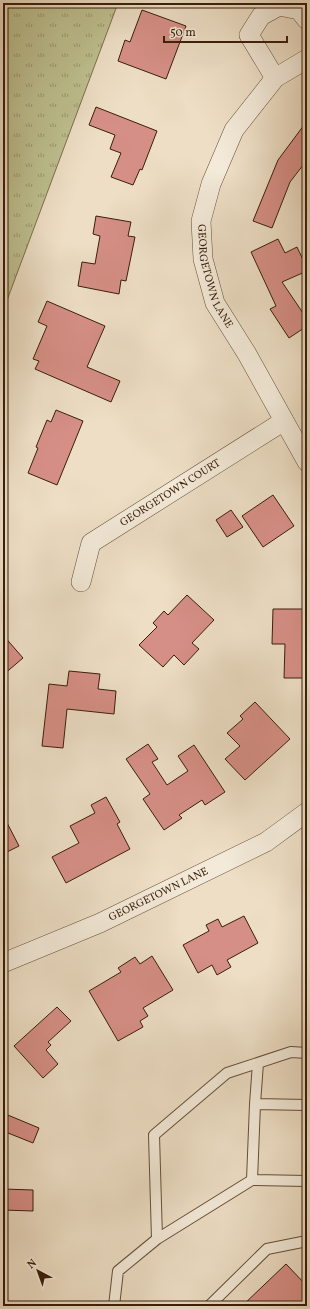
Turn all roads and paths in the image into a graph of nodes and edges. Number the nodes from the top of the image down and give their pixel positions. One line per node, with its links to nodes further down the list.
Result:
1 (307, 20): 3 (street)
2 (307, 59): 3 (street, GEORGETOWN LANE)
3 (276, 78): 4 (street, GEORGETOWN LANE)
4 (284, 421): 5 (street, GEORGETOWN LANE); 6 (street, GEORGETOWN COURT)
5 (307, 462)
6 (81, 582)
7 (307, 812): 8 (street, GEORGETOWN LANE)
8 (3, 962)
9 (307, 1053): 10 (lane)
10 (258, 1063): 11 (lane); 15 (lane)
11 (255, 1104): 12 (lane); 13 (lane)
12 (307, 1105)
13 (252, 1180): 14 (lane); 15 (lane)
14 (307, 1181)
15 (157, 1239): 17 (lane)
16 (307, 1241): 18 (lane)
17 (114, 1306)
18 (209, 1306)

